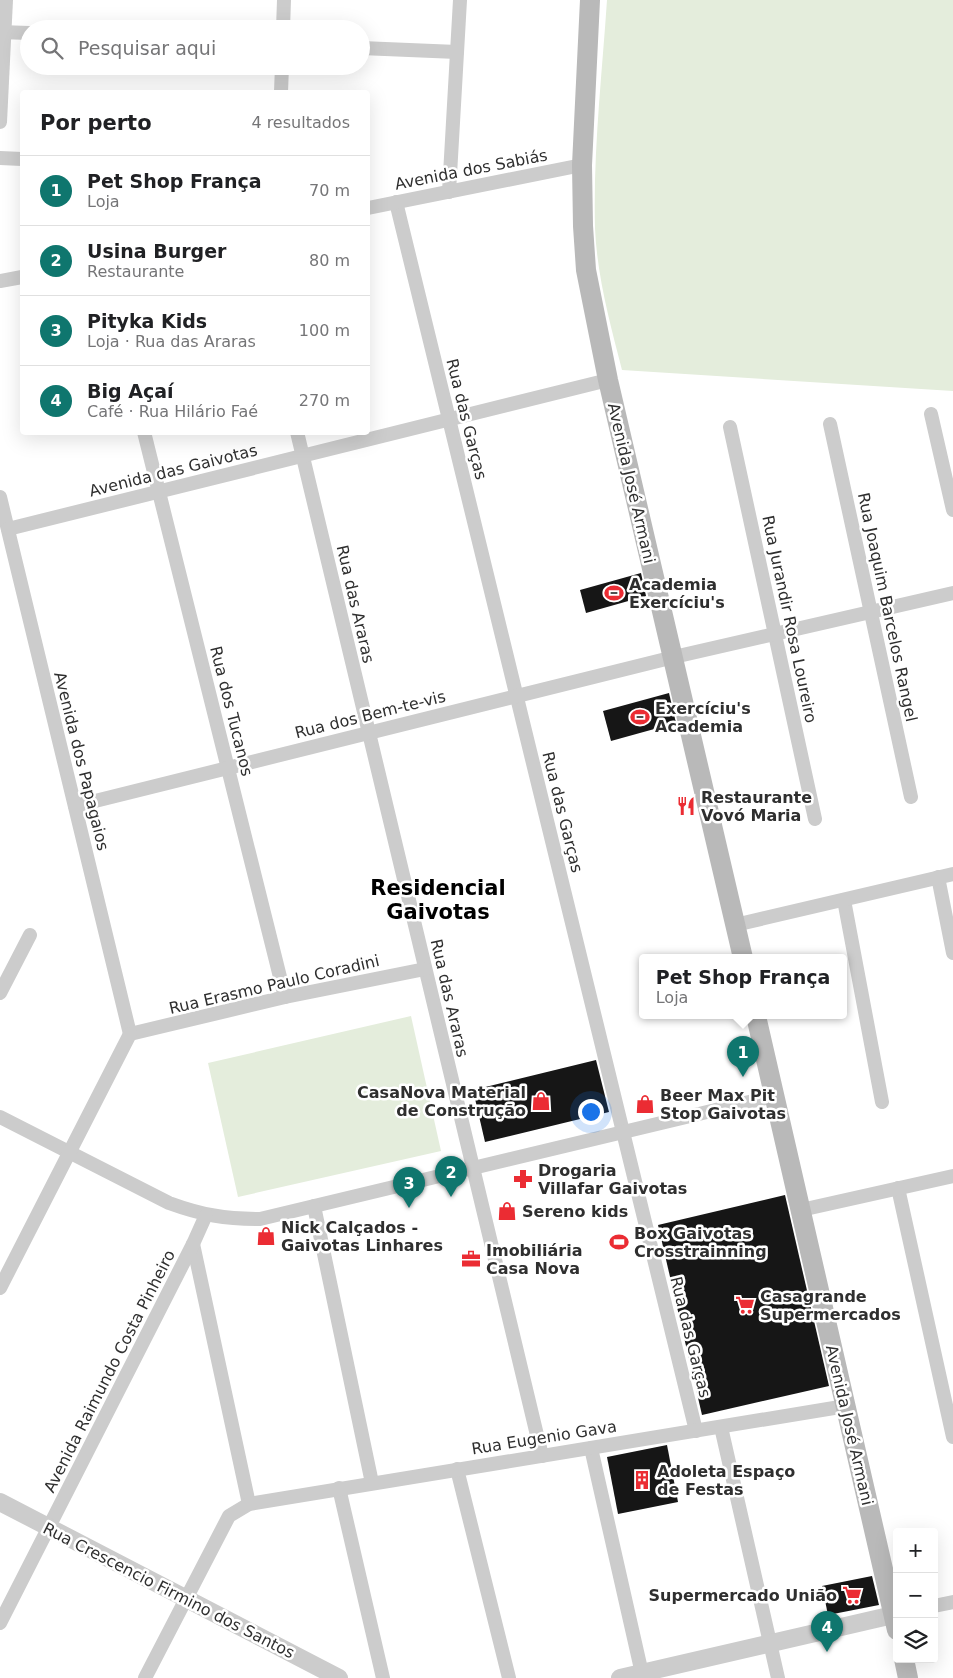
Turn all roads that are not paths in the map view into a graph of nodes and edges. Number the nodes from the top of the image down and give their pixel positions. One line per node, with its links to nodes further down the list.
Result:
1 (6, 0): 6 (street)
2 (284, 0): 5 (street)
3 (460, 0): 9 (street)
4 (590, 0): 15 (main road, Avenida José Armani)
5 (283, 20)
6 (2, 32): 7 (street); 12 (street)
7 (20, 33)
8 (370, 48): 9 (street)
9 (457, 52): 16 (street)
10 (282, 75): 11 (street)
11 (281, 90)
12 (0, 122)
13 (0, 158): 14 (street)
14 (20, 158)
15 (582, 165): 16 (street, Avenida dos Sabiás); 21 (main road, Avenida José Armani)
16 (449, 192): 17 (street, Avenida dos Sabiás)
17 (396, 202): 18 (street, Avenida dos Sabiás); 23 (street, Rua das Garças)
18 (370, 208)
19 (20, 277): 20 (street)
20 (0, 281)
21 (608, 380): 23 (street, Avenida das Gaivotas); 36 (main road, Avenida José Armani)
22 (932, 414): 31 (street)
23 (449, 420): 28 (street, Avenida das Gaivotas); 37 (street, Rua das Garças)
24 (830, 424): 34 (street, Rua Joaquim Barcelos Rangel)
25 (730, 427): 35 (street, Rua Jurandir Rosa Loureiro)
26 (145, 435): 29 (street, Rua dos Tucanos)
27 (298, 435): 28 (street, Rua das Araras)
28 (303, 456): 29 (street, Avenida das Gaivotas); 38 (street, Rua das Araras)
29 (159, 491): 32 (street, Avenida das Gaivotas); 39 (street, Rua dos Tucanos)
30 (0, 497): 32 (street, Avenida dos Papagaios)
31 (953, 510)
32 (8, 528): 41 (street, Avenida dos Papagaios)
33 (953, 593): 34 (street, Rua dos Bem-te-vis)
34 (871, 612): 35 (street, Rua dos Bem-te-vis); 40 (street, Rua Joaquim Barcelos Rangel)
35 (775, 634): 36 (street, Rua dos Bem-te-vis); 42 (street, Rua Jurandir Rosa Loureiro)
36 (674, 657): 37 (street, Rua dos Bem-te-vis); 46 (main road, Avenida José Armani)
37 (516, 696): 38 (street, Rua dos Bem-te-vis); 58 (street, Rua das Garças)
38 (369, 732): 39 (street, Rua dos Bem-te-vis); 50 (street, Rua das Araras)
39 (228, 768): 41 (street, Rua dos Bem-te-vis); 52 (street, Rua dos Tucanos)
40 (911, 797)
41 (75, 806): 54 (street, Avenida dos Papagaios)
42 (815, 818)
43 (953, 874): 44 (street)
44 (938, 877): 45 (street); 48 (street)
45 (844, 900): 46 (street); 56 (street)
46 (735, 925): 49 (main road, Avenida José Armani)
47 (30, 935): 51 (street)
48 (953, 953)
49 (742, 954)
50 (425, 969): 52 (street, Rua Erasmo Paulo Coradini); 60 (street, Rua das Araras)
51 (0, 993)
52 (285, 997): 54 (street, Rua Erasmo Paulo Coradini)
53 (757, 1019): 55 (main road, Avenida José Armani)
54 (130, 1034): 59 (street)
55 (774, 1096): 58 (street); 64 (main road, Avenida José Armani)
56 (882, 1102)
57 (0, 1117): 59 (street)
58 (623, 1132): 60 (street); 70 (street, Rua das Garças)
59 (69, 1152): 65 (street); 67 (street)
60 (473, 1168): 63 (street); 73 (street, Rua das Araras)
61 (953, 1176): 62 (street)
62 (898, 1188): 64 (street); 71 (street)
63 (314, 1206): 65 (street); 75 (street)
64 (801, 1210): 68 (main road, Avenida José Armani)
65 (206, 1214): 66 (street, Avenida Raimundo Costa Pinheiro)
66 (193, 1244): 78 (street); 79 (street, Avenida Raimundo Costa Pinheiro)
67 (0, 1288)
68 (846, 1406): 69 (street, Rua Eugenio Gava); 83 (main road, Avenida José Armani)
69 (721, 1426): 70 (street, Rua Eugenio Gava); 86 (street)
70 (696, 1431): 72 (street, Rua Eugenio Gava)
71 (953, 1437)
72 (591, 1448): 73 (street, Rua Eugenio Gava); 88 (street)
73 (542, 1456): 74 (street, Rua Eugenio Gava)
74 (458, 1469): 75 (street, Rua Eugenio Gava); 92 (street)
75 (372, 1483): 76 (street, Rua Eugenio Gava)
76 (339, 1488): 78 (street, Rua Eugenio Gava); 91 (street)
77 (0, 1502): 79 (street, Rua Crescencio Firmino dos Santos)
78 (249, 1504): 80 (street)
79 (48, 1527): 80 (street, Rua Crescencio Firmino dos Santos); 85 (street, Avenida Raimundo Costa Pinheiro)
80 (185, 1598): 89 (street); 90 (street, Rua Crescencio Firmino dos Santos)
81 (953, 1602): 82 (street)
82 (938, 1605)
83 (896, 1618)
84 (893, 1621): 86 (street)
85 (0, 1624)
86 (770, 1644): 88 (street); 94 (street)
87 (905, 1663): 95 (main road)
88 (642, 1675): 93 (street)
89 (145, 1678)
90 (338, 1678)
91 (382, 1678)
92 (509, 1678)
93 (620, 1678)
94 (778, 1678)
95 (908, 1678)

